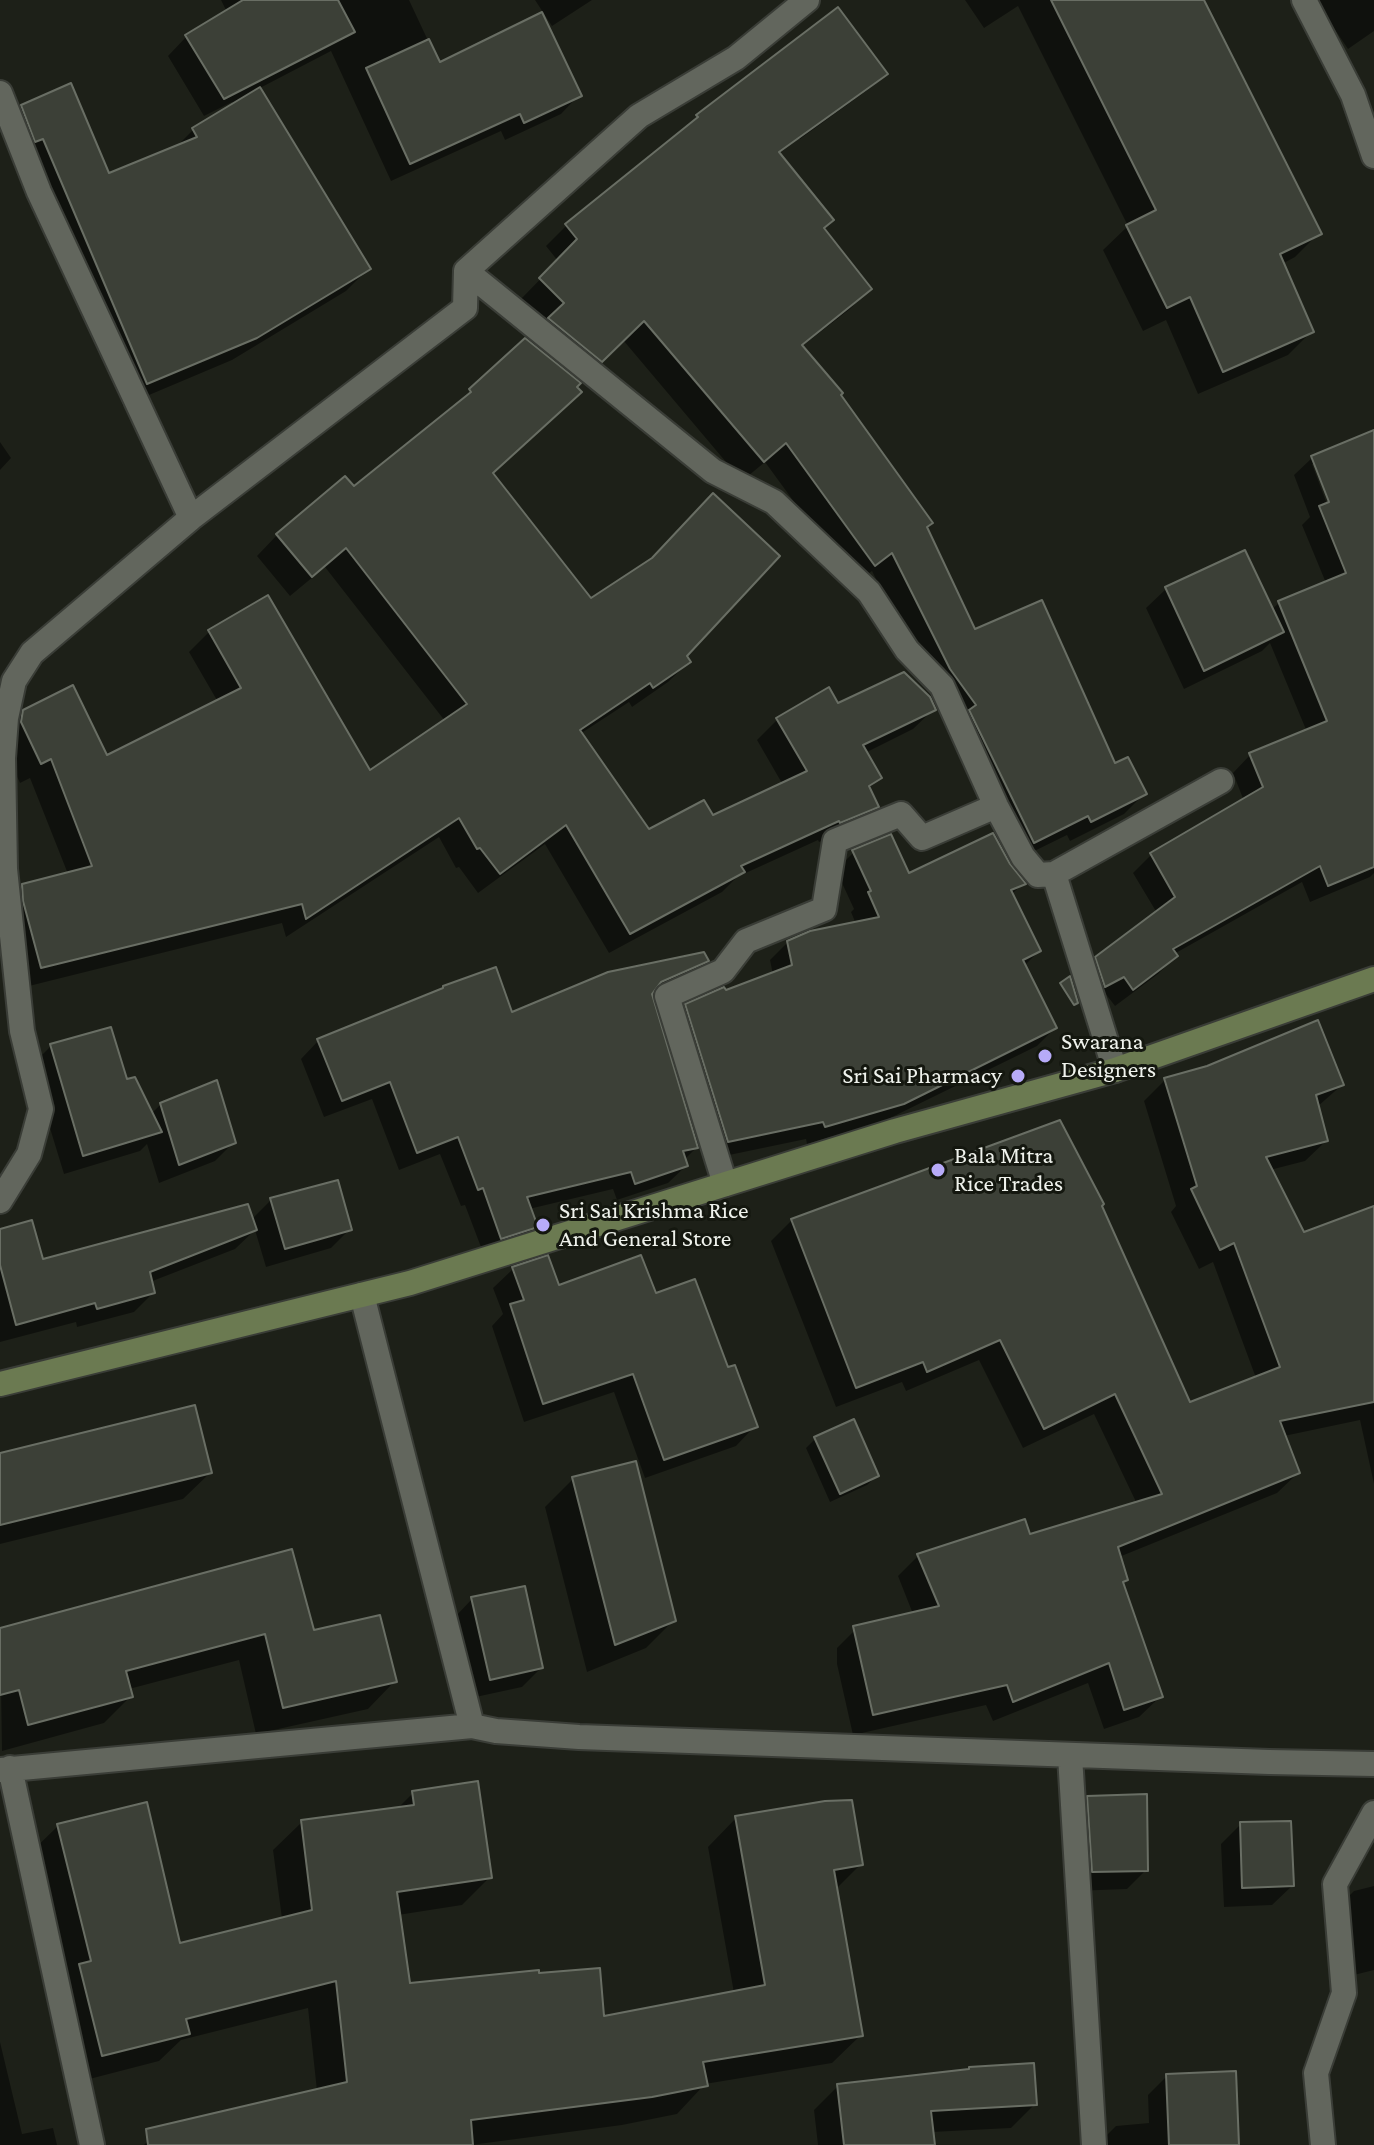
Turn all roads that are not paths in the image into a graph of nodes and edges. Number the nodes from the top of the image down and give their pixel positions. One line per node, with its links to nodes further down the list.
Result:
1 (807, 0): 6 (street)
2 (1304, 0): 3 (street)
3 (1363, 90): 5 (street)
4 (0, 93): 7 (street)
5 (1374, 156)
6 (466, 271): 7 (street); 9 (street)
7 (191, 518): 10 (street)
8 (1221, 781): 11 (street)
9 (996, 806): 11 (street); 14 (street)
10 (2, 869): 15 (street)
11 (1054, 874): 13 (street)
12 (1374, 979): 13 (main road)
13 (1115, 1070): 14 (main road)
14 (725, 1184): 16 (main road)
15 (0, 1201)
16 (362, 1295): 17 (main road); 18 (street)
17 (0, 1384)
18 (472, 1726): 19 (street); 21 (street)
19 (1070, 1756): 20 (street); 24 (street)
20 (1374, 1764)
21 (5, 1769): 23 (street)
22 (1374, 1813): 25 (street)
23 (92, 2145)
24 (1094, 2145)
25 (1323, 2145)

